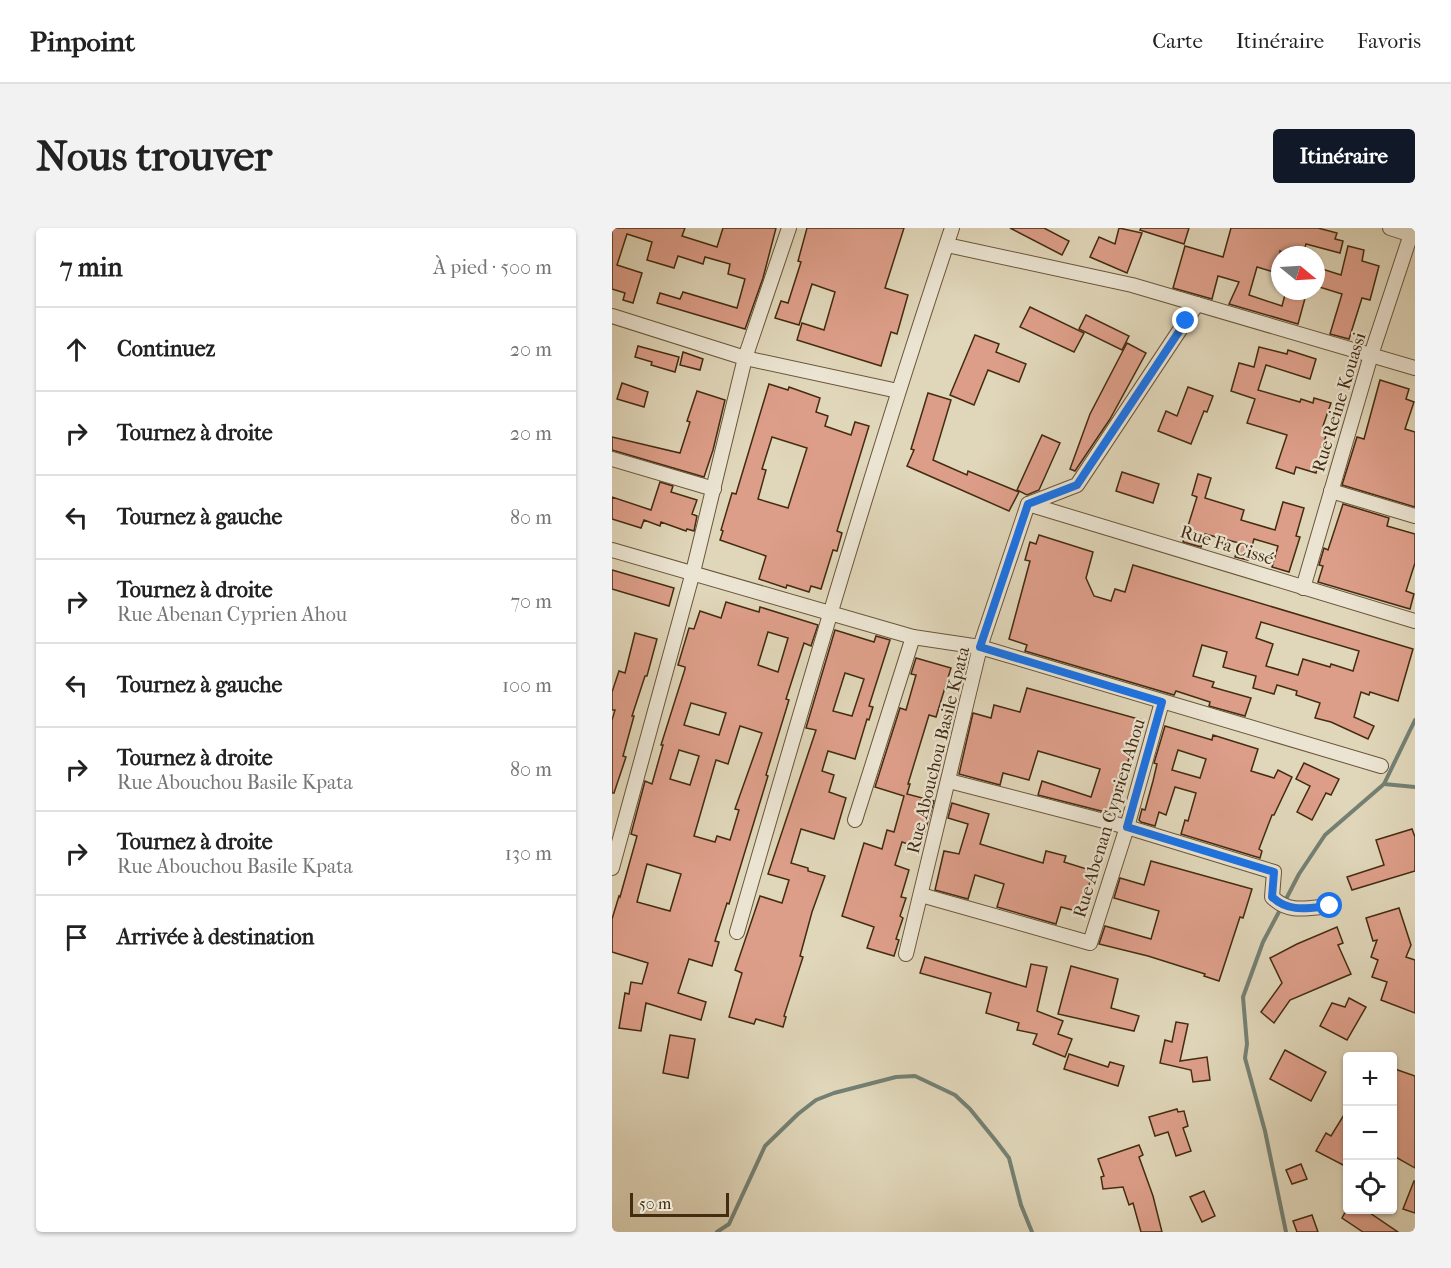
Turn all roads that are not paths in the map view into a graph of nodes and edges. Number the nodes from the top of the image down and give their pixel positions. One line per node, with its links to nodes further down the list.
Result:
1 (789, 228): 9 (street)
2 (952, 228): 5 (street)
3 (1390, 228): 4 (street)
4 (1413, 233): 8 (street, Rue Reine Kouassi)
5 (946, 244): 6 (street); 11 (street)
6 (1197, 304): 8 (street); 15 (street)
7 (612, 316): 9 (street)
8 (1371, 355): 10 (street); 14 (street, Rue Reine Kouassi)
9 (745, 358): 11 (street); 13 (street)
10 (1415, 368)
11 (898, 391): 20 (street)
12 (612, 459): 13 (street)
13 (714, 489): 18 (street)
14 (1331, 491): 16 (street); 19 (street, Rue Reine Kouassi)
15 (1028, 504): 19 (street, Rue Fa Cissé); 23 (street, Rue Abouchou Basile Kpata)
16 (1415, 516)
17 (612, 550): 18 (street)
18 (693, 572): 20 (street); 29 (street)
19 (1304, 588): 21 (street, Rue Fa Cissé)
20 (829, 613): 22 (street); 32 (street)
21 (1415, 621)
22 (913, 637): 23 (street); 27 (street)
23 (980, 647): 24 (street); 26 (street, Rue Abouchou Basile Kpata)
24 (1162, 702): 25 (street); 28 (street, Rue Abenan Cyprien Ahou)
25 (1382, 766)
26 (949, 780): 28 (street); 30 (street, Rue Abouchou Basile Kpata)
27 (855, 820)
28 (1127, 827): 30 (street, Rue Abenan Cyprien Ahou); 31 (street)
29 (612, 868)
30 (921, 895): 33 (street, Rue Abouchou Basile Kpata)
31 (1330, 906)
32 (737, 932)
33 (906, 954)

